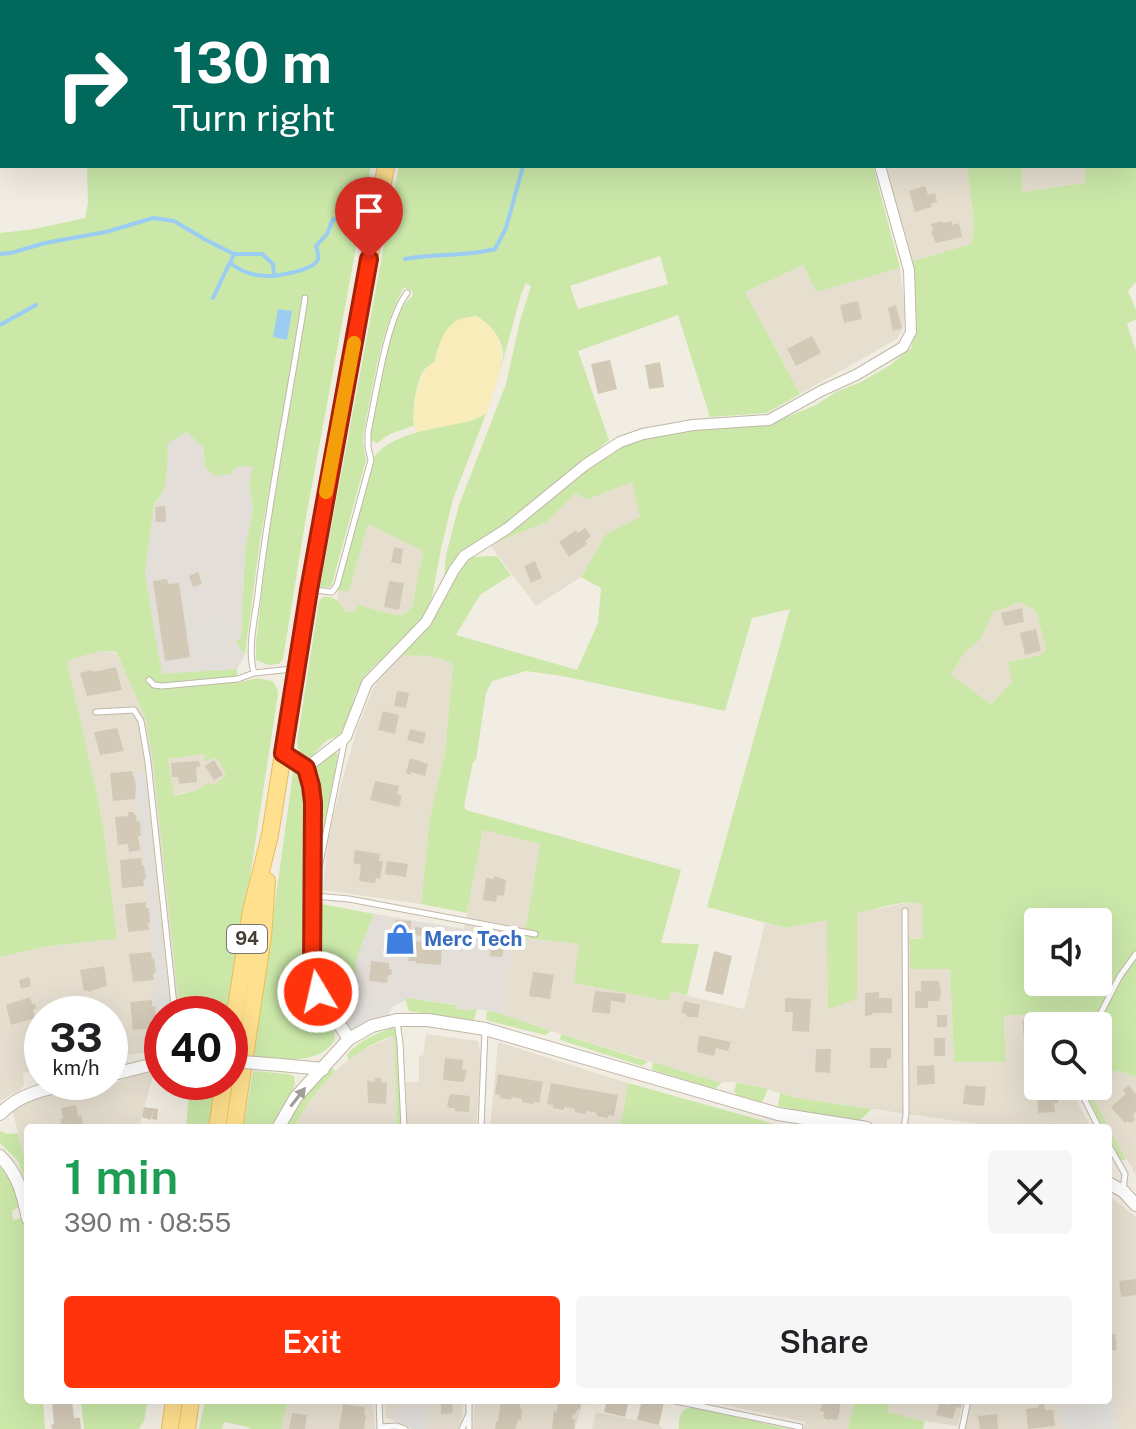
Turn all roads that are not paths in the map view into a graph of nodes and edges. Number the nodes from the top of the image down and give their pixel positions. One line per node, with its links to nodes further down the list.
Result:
1 (386, 168): 5 (main road, 94)
2 (881, 168): 10 (street)
3 (407, 293): 5 (lane)
4 (305, 298): 7 (lane)
5 (309, 590): 6 (main road, 94)
6 (297, 669): 7 (lane); 11 (main road, 94)
7 (254, 673): 8 (lane)
8 (149, 680)
9 (96, 712): 18 (lane)
10 (346, 737): 12 (street); 14 (lane)
11 (283, 753): 12 (street); 13 (main road, 94)
12 (306, 768): 14 (street)
13 (270, 835): 19 (main road, 94); 31 (main road, 94)
14 (312, 896): 16 (lane); 23 (street)
15 (905, 911): 36 (lane)
16 (535, 934)
17 (1136, 954): 20 (lane)
18 (173, 996)
19 (238, 996)
20 (1101, 1012)
21 (397, 1020): 22 (street); 23 (street); 33 (lane)
22 (485, 1029): 34 (lane); 35 (street)
23 (349, 1039): 25 (street)
24 (248, 1062): 25 (street, bridge)
25 (323, 1069): 32 (street, one-way to 25)
26 (24, 1097): 29 (street)
27 (221, 1100): 30 (main road)
28 (1085, 1100): 37 (lane)
29 (0, 1114)
30 (218, 1124)
31 (235, 1124)
32 (280, 1124)
33 (404, 1124)
34 (481, 1124)
35 (842, 1124)
36 (904, 1124)
37 (1097, 1124)
38 (1112, 1151): 41 (lane)
39 (0, 1156): 42 (street)
40 (1112, 1185): 41 (street)
41 (1123, 1191): 43 (street)
42 (24, 1202)
43 (1136, 1205)
44 (173, 1404): 53 (main road)
45 (190, 1404): 54 (main road)
46 (379, 1404): 52 (lane)
47 (469, 1404): 50 (lane)
48 (690, 1404): 51 (lane)
49 (967, 1404): 58 (lane)
50 (468, 1415): 56 (lane); 57 (lane)
51 (800, 1427)
52 (380, 1428): 55 (lane)
53 (170, 1429)
54 (187, 1429)
55 (405, 1429)
56 (462, 1429)
57 (469, 1429)
58 (962, 1429)

